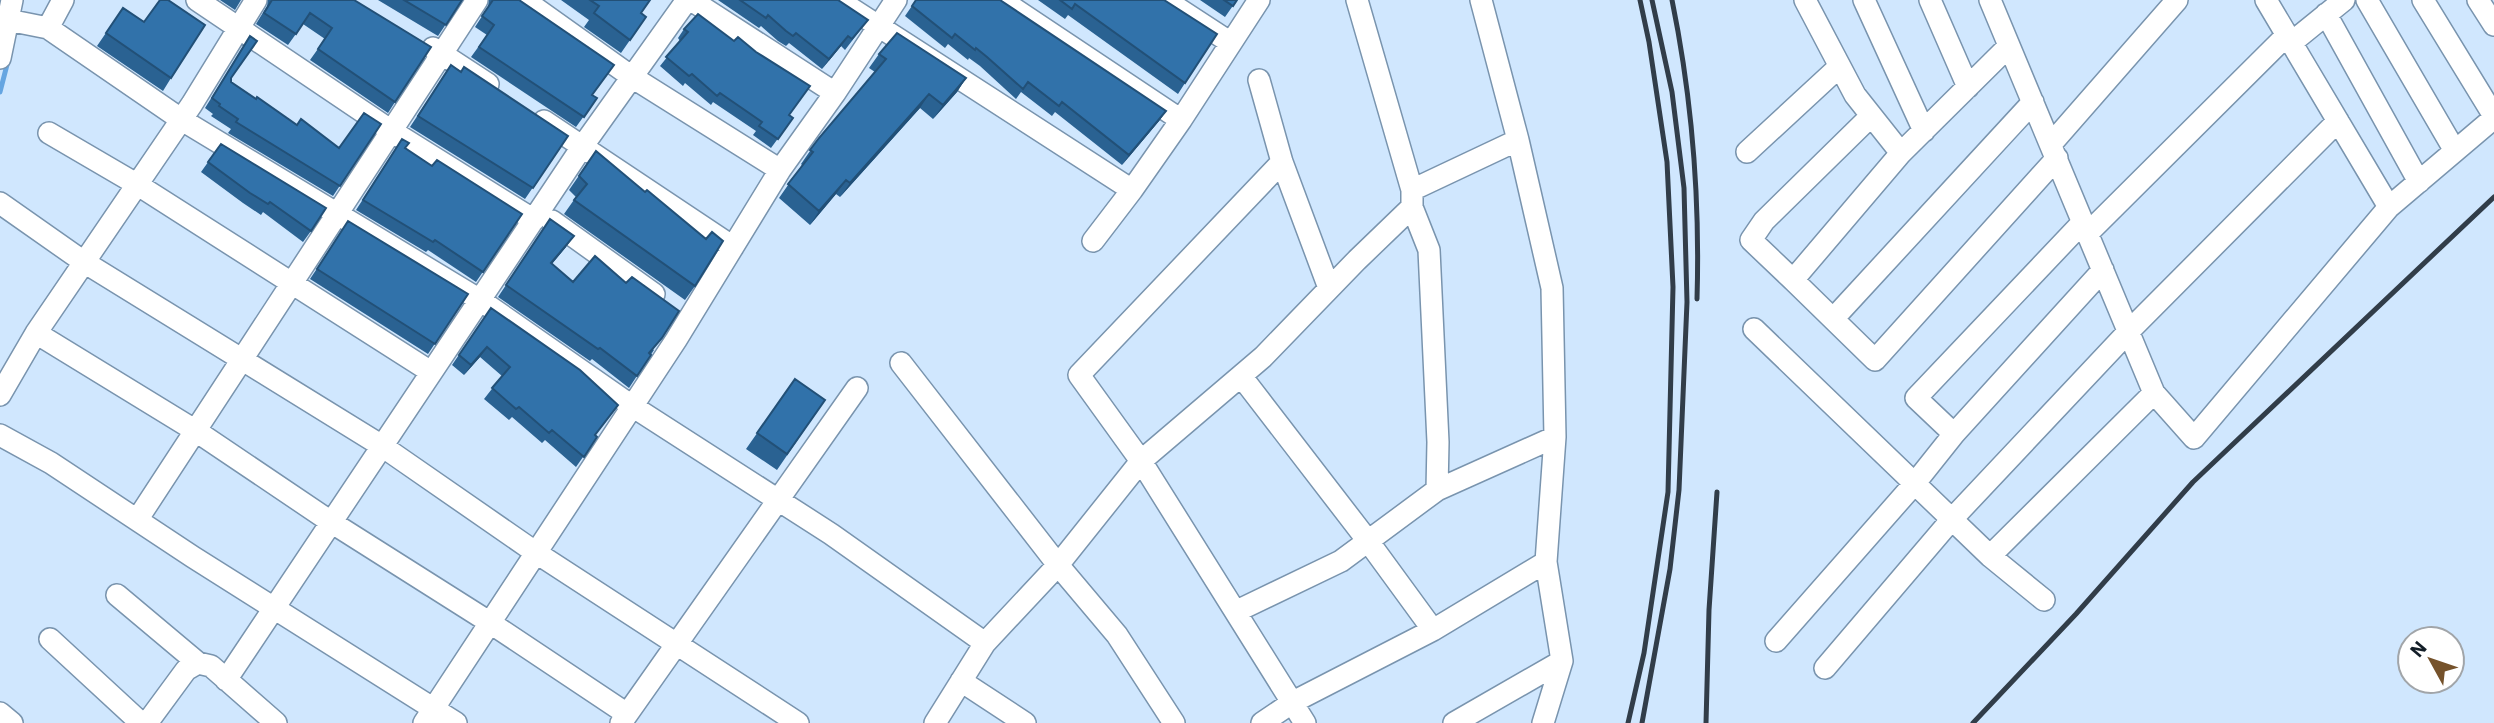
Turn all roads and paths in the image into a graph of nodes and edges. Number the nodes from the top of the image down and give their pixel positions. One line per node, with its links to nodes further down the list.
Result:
1 (63, 0): 29 (street)
2 (197, 0): 27 (street)
3 (256, 0): 27 (street)
4 (477, 0): 34 (street)
5 (524, 0): 37 (street)
6 (689, 0): 37 (street); 41 (street)
7 (838, 0): 28 (street)
8 (896, 0): 28 (street)
9 (1001, 0): 47 (street)
10 (1165, 0): 32 (street)
11 (1259, 0): 32 (street)
12 (1357, 0): 63 (street)
13 (1481, 0): 52 (street)
14 (1805, 0): 36 (street)
15 (1864, 0): 49 (street)
16 (1930, 0): 39 (street)
17 (1990, 0): 33 (street)
18 (2177, 0): 54 (street)
19 (2266, 0): 30 (street)
20 (2344, 0): 25 (street)
21 (2367, 0): 56 (street)
22 (2423, 0): 45 (street)
23 (2478, 0): 26 (street)
24 (10, 10): 29 (street); 35 (street)
25 (2326, 14): 30 (street); 60 (street)
26 (2494, 25)
27 (240, 27): 46 (street); 50 (street)
28 (879, 27): 41 (street); 62 (street)
29 (48, 28): 46 (street)
30 (2289, 39): 48 (street); 68 (street)
31 (421, 41): 34 (street)
32 (1231, 43): 47 (street)
33 (2009, 46): 39 (street); 42 (street)
34 (443, 54): 40 (street); 50 (street)
35 (0, 58)
36 (1839, 67): 44 (street); 55 (street)
37 (632, 77): 53 (street); 59 (street)
38 (1259, 80): 58 (street)
39 (1968, 87): 49 (street)
40 (501, 93)
41 (835, 93): 59 (street)
42 (2033, 102): 54 (street); 78 (street)
43 (524, 108): 53 (street)
44 (1871, 116): 57 (street); 73 (street)
45 (2494, 117): 56 (street)
46 (182, 120): 61 (street); 66 (street)
47 (1181, 120): 62 (street)
48 (2338, 121): 65 (street); 80 (street)
49 (1924, 131): 57 (street)
50 (393, 132): 66 (street); 67 (street)
51 (49, 133): 61 (street)
52 (1518, 140): 63 (street); 93 (street)
53 (582, 147): 67 (street); 70 (street)
54 (2054, 151): 68 (street); 78 (street)
55 (1747, 152)
56 (2455, 152): 60 (street)
57 (1901, 153): 73 (street)
58 (1282, 162): 75 (street); 95 (street)
59 (780, 170): 70 (street)
60 (2419, 182): 65 (street)
61 (138, 185): 71 (street); 74 (street)
62 (1132, 190): 69 (street)
63 (1412, 199): 75 (street); 97 (street)
64 (0, 203): 71 (street)
65 (2389, 207): 87 (street)
66 (339, 215): 74 (street); 76 (street)
67 (536, 216): 76 (street); 77 (street)
68 (2086, 228): 72 (street); 92 (street)
69 (1093, 241)
70 (733, 247): 77 (street)
71 (83, 262): 81 (street); 82 (street)
72 (2103, 270): 80 (street); 92 (street)
73 (1793, 280): 78 (street)
74 (293, 284): 82 (street); 84 (street)
75 (1329, 288): 85 (street)
76 (480, 300): 84 (street); 89 (street)
77 (689, 319): 89 (street)
78 (1833, 319)
79 (1754, 328): 96 (street)
80 (2129, 331): 87 (street); 100 (street)
81 (36, 333): 88 (street); 90 (street)
82 (243, 360): 90 (street); 94 (street)
83 (901, 363): 106 (street)
84 (431, 372): 94 (street)
85 (1241, 376): 95 (street); 102 (street)
86 (857, 388): 98 (street)
87 (2154, 393): 104 (street)
88 (0, 395)
89 (632, 406): 98 (street); 103 (street)
90 (196, 431): 99 (street); 101 (street)
91 (0, 435): 99 (street)
92 (1954, 435): 96 (street)
93 (1555, 437): 97 (street); 105 (street)
94 (382, 446): 101 (street); 103 (street)
95 (1141, 461): 106 (street); 110 (street)
96 (1915, 483): 100 (street); 114 (street)
97 (1437, 490): 102 (street)
98 (777, 499): 115 (street); 116 (street)
99 (137, 520): 109 (street)
100 (1952, 520): 104 (street); 119 (street)
101 (331, 522): 109 (street); 111 (street)
102 (1368, 541): 110 (street); 112 (street)
103 (535, 552): 111 (street); 115 (street)
104 (1990, 556): 108 (street)
105 (1546, 562): 112 (street); 117 (street)
106 (1058, 565): 116 (street); 135 (street)
107 (117, 595): 118 (street)
108 (2044, 600)
109 (274, 608): 120 (street); 125 (street)
110 (1237, 611): 123 (street)
111 (489, 622): 125 (street); 126 (street)
112 (1433, 630): 123 (street)
113 (50, 639): 128 (street)
114 (1776, 641)
115 (676, 643): 126 (street); 132 (street)
116 (985, 643): 121 (street)
117 (1562, 661): 122 (street); 140 (street)
118 (198, 663): 120 (street); 129 (street)
119 (1825, 668)
120 (226, 680): 130 (street)
121 (961, 681): 133 (street); 134 (street)
122 (1494, 700): 138 (street); 139 (street)
123 (1293, 702): 136 (street); 137 (street)
124 (0, 713): 127 (street)
125 (429, 716): 131 (street)
126 (624, 719)
127 (12, 723)
128 (141, 723)
129 (147, 723)
130 (276, 723)
131 (456, 723)
132 (798, 723)
133 (935, 723)
134 (1025, 723)
135 (1174, 723)
136 (1262, 723)
137 (1306, 723)
138 (1454, 723)
139 (1484, 723)
140 (1543, 723)

